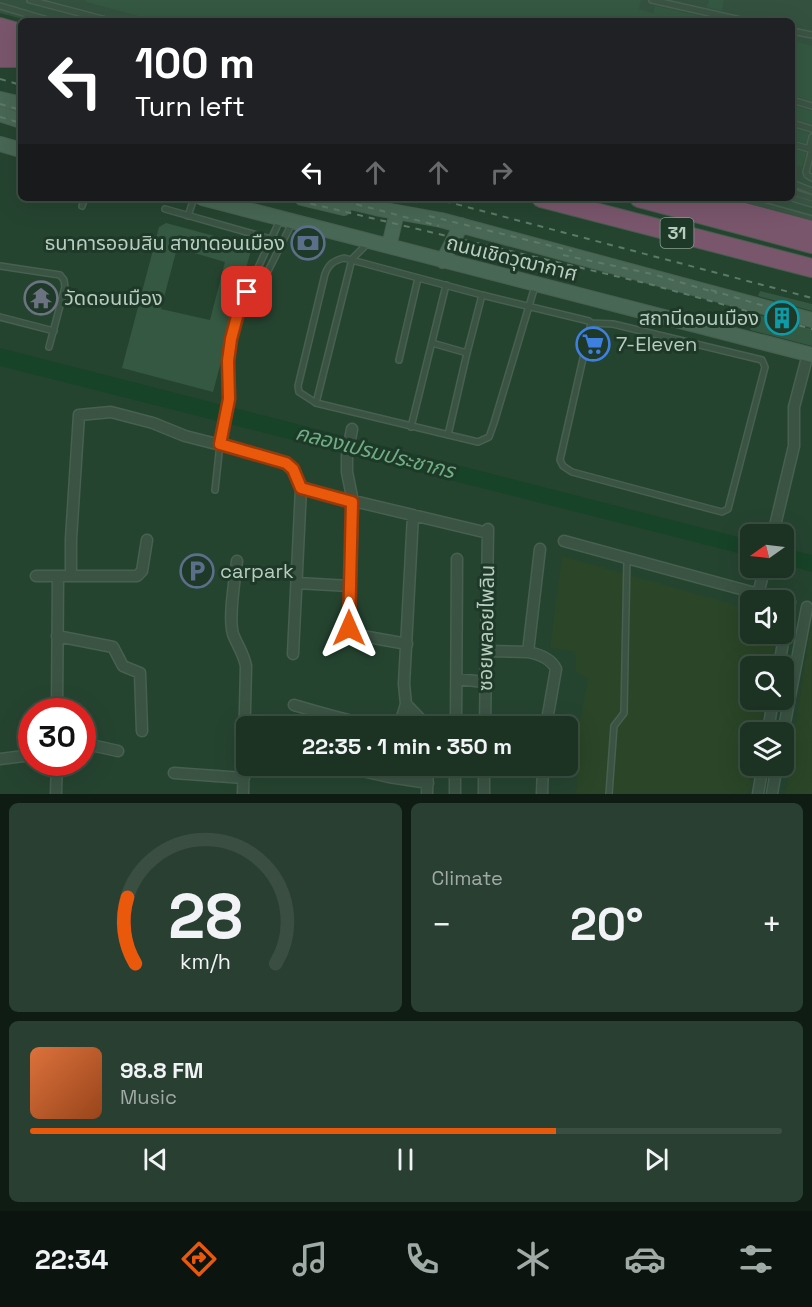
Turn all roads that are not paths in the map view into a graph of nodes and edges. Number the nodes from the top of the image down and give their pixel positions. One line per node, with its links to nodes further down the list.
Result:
1 (30, 0): 4 (lane)
2 (38, 0): 4 (lane)
3 (652, 0): 9 (lane)
4 (48, 3): 7 (lane); 8 (lane)
5 (0, 6): 6 (lane)
6 (21, 18)
7 (100, 18)
8 (106, 18)
9 (732, 18)
10 (0, 19): 11 (highway)
11 (18, 20)
12 (0, 27): 13 (highway)
13 (18, 32)
14 (795, 32): 15 (lane)
15 (812, 35)
16 (0, 99): 18 (main road)
17 (795, 101): 19 (lane)
18 (18, 103)
19 (812, 106)
20 (0, 114): 21 (main road)
21 (18, 120)
22 (795, 124): 23 (lane)
23 (812, 129)
24 (812, 137): 26 (lane)
25 (0, 144): 27 (main road)
26 (795, 145)
27 (18, 149)
28 (812, 149): 29 (lane)
29 (812, 178)
30 (795, 184): 31 (lane)
31 (812, 191)
32 (795, 193): 44 (lane)
33 (795, 199): 44 (lane)
34 (84, 201): 45 (lane)
35 (193, 201): 49 (lane)
36 (213, 201): 51 (main road, ถนนเชิดวุฒากาศ)
37 (314, 201): 47 (main road)
38 (347, 201): 47 (main road)
39 (553, 201): 62 (highway, 31)
40 (591, 201): 59 (highway, 31)
41 (650, 201): 56 (highway, 31)
42 (712, 201): 53 (highway, 31)
43 (748, 201): 50 (lane)
44 (812, 201)
45 (82, 206)
46 (165, 209): 49 (lane)
47 (380, 209): 48 (main road)
48 (397, 212): 52 (main road); 57 (main road)
49 (188, 216): 54 (lane)
50 (812, 219)
51 (286, 220): 54 (lane); 55 (main road, ถนนเชิดวุฒากาศ); 67 (lane)
52 (461, 225): 60 (main road); 70 (main road)
53 (812, 230)
54 (271, 239): 82 (lane)
55 (369, 242): 57 (main road, ถนนเชิดวุฒากาศ); 58 (lane)
56 (812, 244)
57 (389, 246): 60 (main road, ถนนเชิดวุฒากาศ)
58 (352, 259): 63 (lane); 78 (lane); 78 (lane)
59 (812, 259)
60 (443, 261): 64 (main road, ถนนเชิดวุฒากาศ)
61 (0, 267): 72 (lane)
62 (812, 268)
63 (418, 278): 65 (lane); 77 (lane)
64 (535, 284): 68 (lane); 76 (main road, ถนนเชิดวุฒากาศ)
65 (447, 285): 66 (lane); 73 (lane)
66 (482, 295): 68 (lane); 75 (lane)
67 (251, 306)
68 (528, 307): 71 (lane); 81 (lane)
69 (0, 317): 72 (lane)
70 (812, 320)
71 (591, 323): 71 (lane)
72 (54, 331): 74 (lane)
73 (432, 343): 75 (lane); 79 (lane)
74 (49, 347)
75 (467, 353): 81 (lane)
76 (810, 355): 87 (street)
77 (399, 360)
78 (316, 403): 79 (lane)
79 (411, 427): 81 (lane)
80 (352, 433): 85 (street)
81 (448, 435)
82 (220, 444): 83 (street); 84 (lane); 96 (street)
83 (301, 488): 85 (street); 97 (street)
84 (215, 490)
85 (352, 502): 86 (street); 98 (street)
86 (413, 515): 103 (street); 104 (street, ซอยพลอยไพลิน)
87 (774, 524)
88 (147, 540): 96 (street)
89 (564, 541): 91 (street)
90 (540, 549): 105 (street)
91 (627, 558): 99 (street); 138 (lane)
92 (457, 559): 107 (street)
93 (237, 561): 129 (street)
94 (36, 576): 95 (street)
95 (58, 576): 96 (street); 102 (street)
96 (71, 576)
97 (297, 583): 98 (street); 106 (street)
98 (350, 586): 103 (street)
99 (743, 590)
100 (794, 603): 101 (street)
101 (809, 607): 116 (street)
102 (57, 636): 109 (street); 117 (street)
103 (407, 644): 110 (street)
104 (486, 651): 105 (street); 108 (street, ซอยพลอยไพลิน)
105 (528, 652): 115 (street)
106 (293, 654)
107 (456, 679): 108 (street); 113 (street)
108 (485, 682): 114 (street, ซอยพลอยไพลิน)
109 (57, 698)
110 (406, 704): 111 (street); 112 (street)
111 (294, 705)
112 (417, 716)
113 (456, 716)
114 (485, 716)
115 (548, 716)
116 (785, 722)
117 (142, 731)
118 (96, 746): 119 (street)
119 (118, 751)
120 (18, 757): 121 (street)
121 (0, 759)
122 (174, 773): 129 (street)
123 (57, 776): 133 (street)
124 (385, 776): 130 (street)
125 (455, 776): 135 (street)
126 (484, 776): 136 (street)
127 (543, 776): 137 (street)
128 (775, 776): 132 (street)
129 (243, 778): 134 (street)
130 (427, 788)
131 (759, 790): 132 (street)
132 (772, 791)
133 (56, 794)
134 (243, 794)
135 (455, 794)
136 (484, 794)
137 (542, 794)
138 (609, 794)

